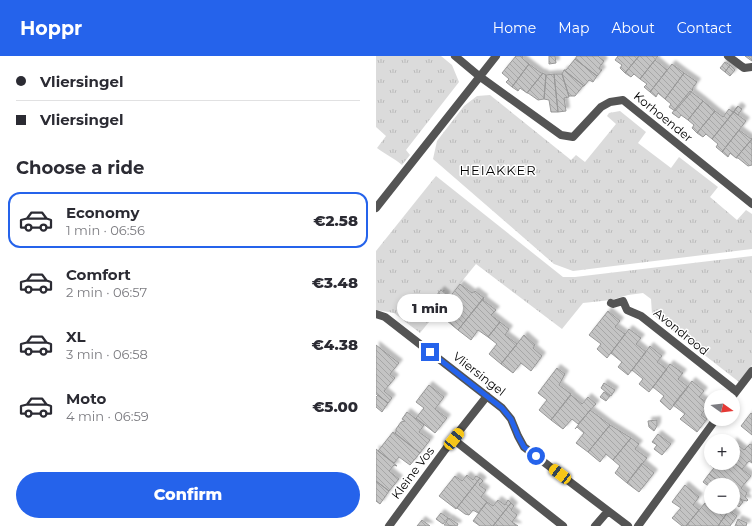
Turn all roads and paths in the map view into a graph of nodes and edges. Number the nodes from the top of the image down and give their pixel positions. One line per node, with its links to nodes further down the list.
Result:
1 (456, 56): 5 (street, Korhoender)
2 (496, 56): 5 (street)
3 (728, 56): 4 (street)
4 (752, 67)
5 (479, 76): 6 (street, Korhoender); 7 (street)
6 (752, 204)
7 (376, 208)
8 (611, 303): 11 (street, Avondrood)
9 (376, 314): 13 (street, Vliersingel)
10 (752, 371): 12 (street, Avondrood)
11 (729, 390)
12 (737, 390)
13 (487, 396): 15 (street, Kleine Vos); 16 (street, Vliersingel)
14 (711, 426): 21 (street)
15 (454, 439): 17 (street, Kleine Vos); 18 (street)
16 (608, 511): 19 (street); 20 (street, Vliersingel)
17 (389, 526)
18 (563, 526)
19 (596, 526)
20 (628, 526)
21 (638, 526)

